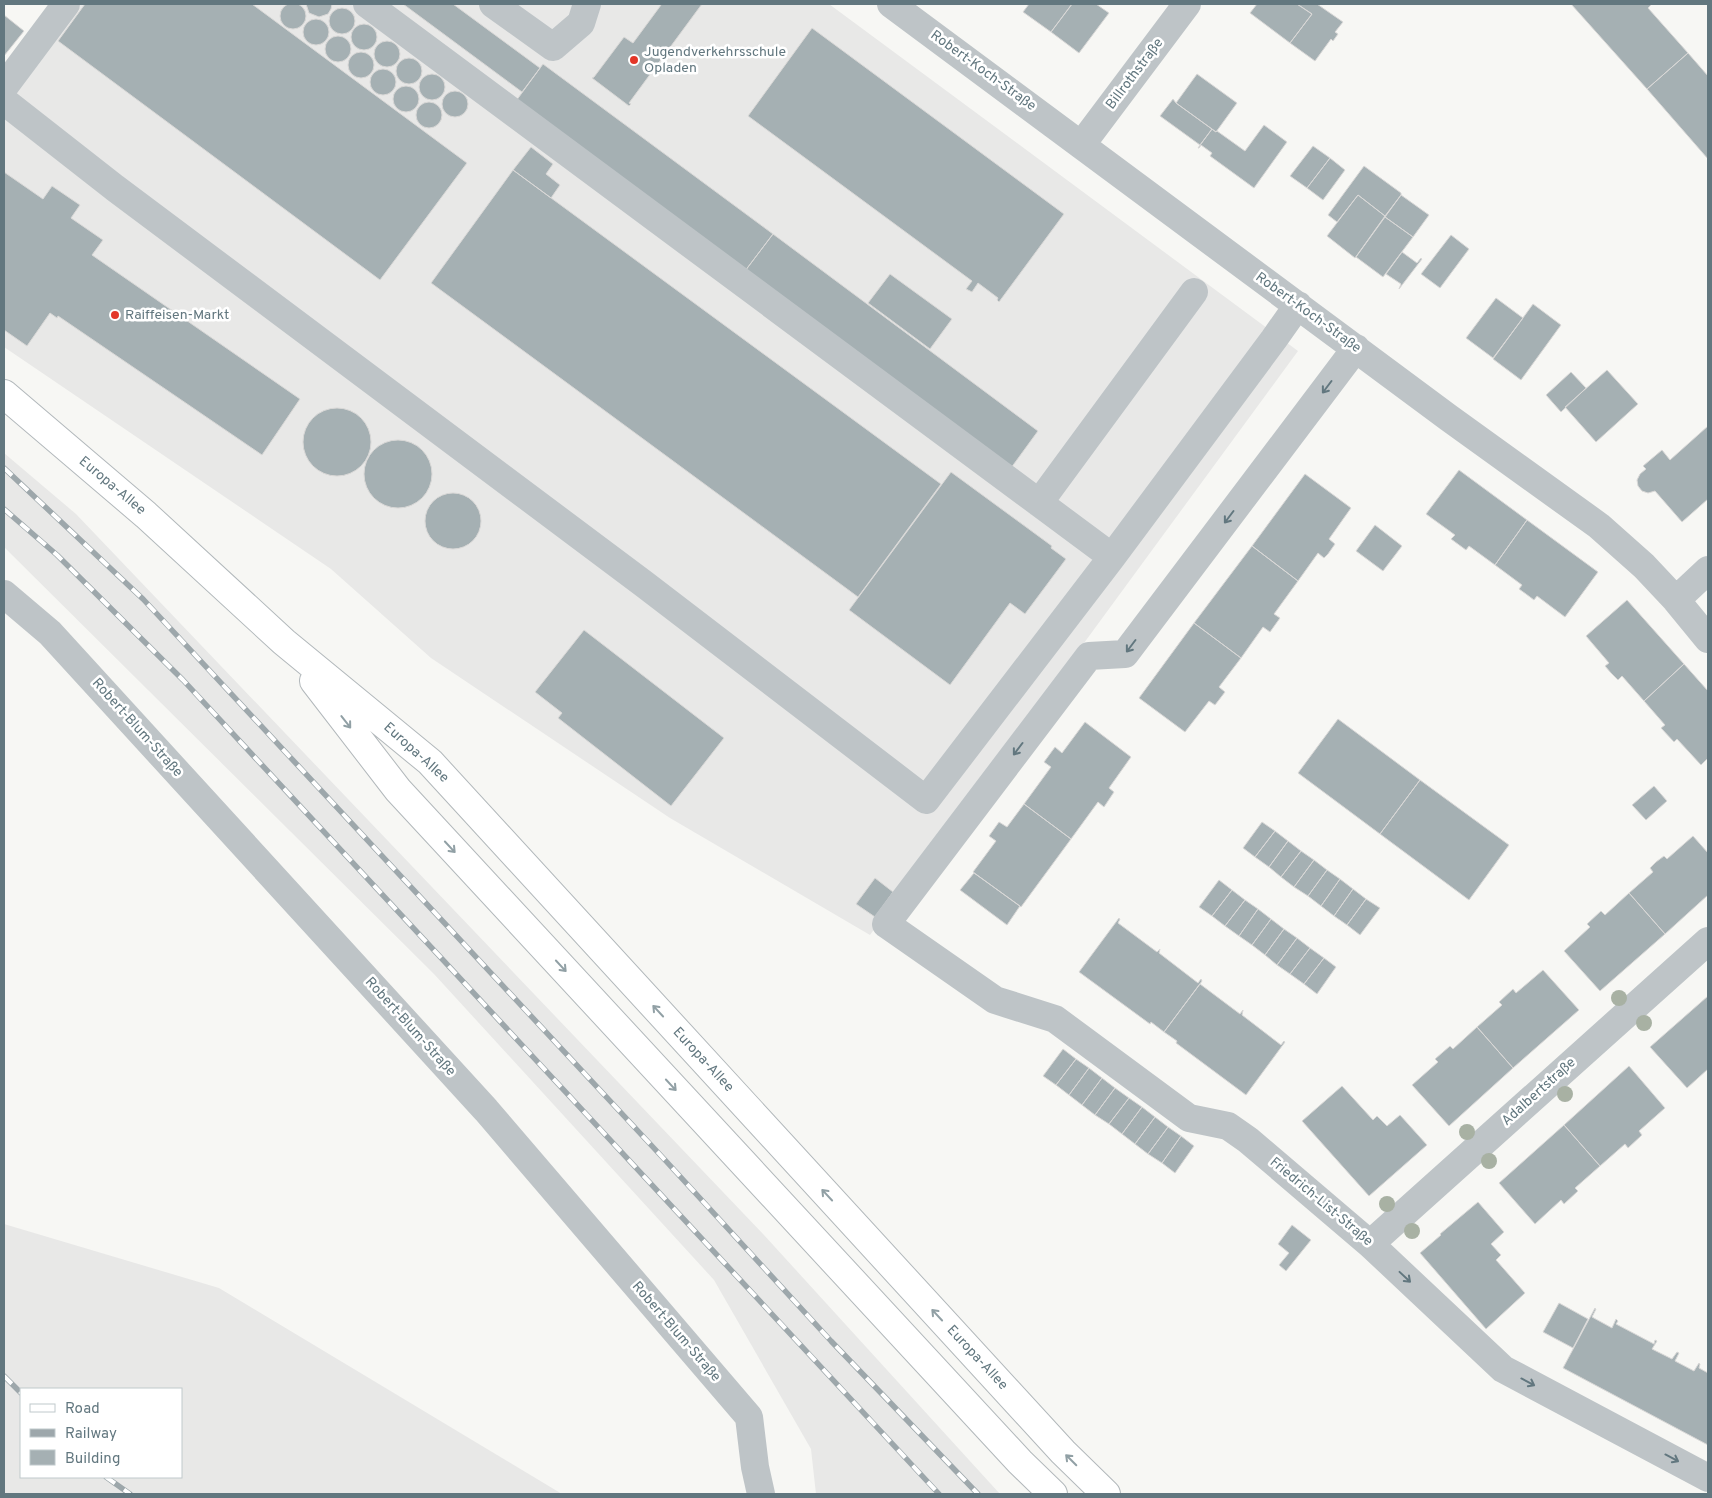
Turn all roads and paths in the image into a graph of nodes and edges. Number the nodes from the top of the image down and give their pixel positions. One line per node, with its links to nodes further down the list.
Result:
1 (66, 4): 7 (street)
2 (367, 4): 14 (street)
3 (494, 4): 4 (street)
4 (587, 4)
5 (891, 4): 9 (street, Robert-Koch-Straße)
6 (1187, 4): 9 (street, Billrothstraße)
7 (4, 86)
8 (4, 101): 15 (street)
9 (1082, 144): 11 (street, Robert-Koch-Straße)
10 (1194, 292): 14 (street)
11 (1298, 305): 12 (street, Robert-Koch-Straße); 15 (street)
12 (1356, 348): 18 (street, Robert-Koch-Straße); 22 (street, Friedrich-List-Straße, one-way to 22)
13 (4, 394): 20 (main road, Europa-Allee)
14 (1039, 503): 15 (street)
15 (1112, 557)
16 (1708, 570): 18 (street)
17 (4, 594): 24 (street, Robert-Blum-Straße)
18 (1676, 600): 19 (street, Robert-Koch-Straße)
19 (1708, 639)
20 (284, 642): 25 (main road, Europa-Allee, one-way to 25); 26 (main road, Europa-Allee, one-way to 20)
21 (1708, 941): 22 (street, Adalbertstraße)
22 (1370, 1244): 23 (street, Friedrich-List-Straße, one-way to 23)
23 (1708, 1478)
24 (761, 1494)
25 (1053, 1494)
26 (1106, 1494)

